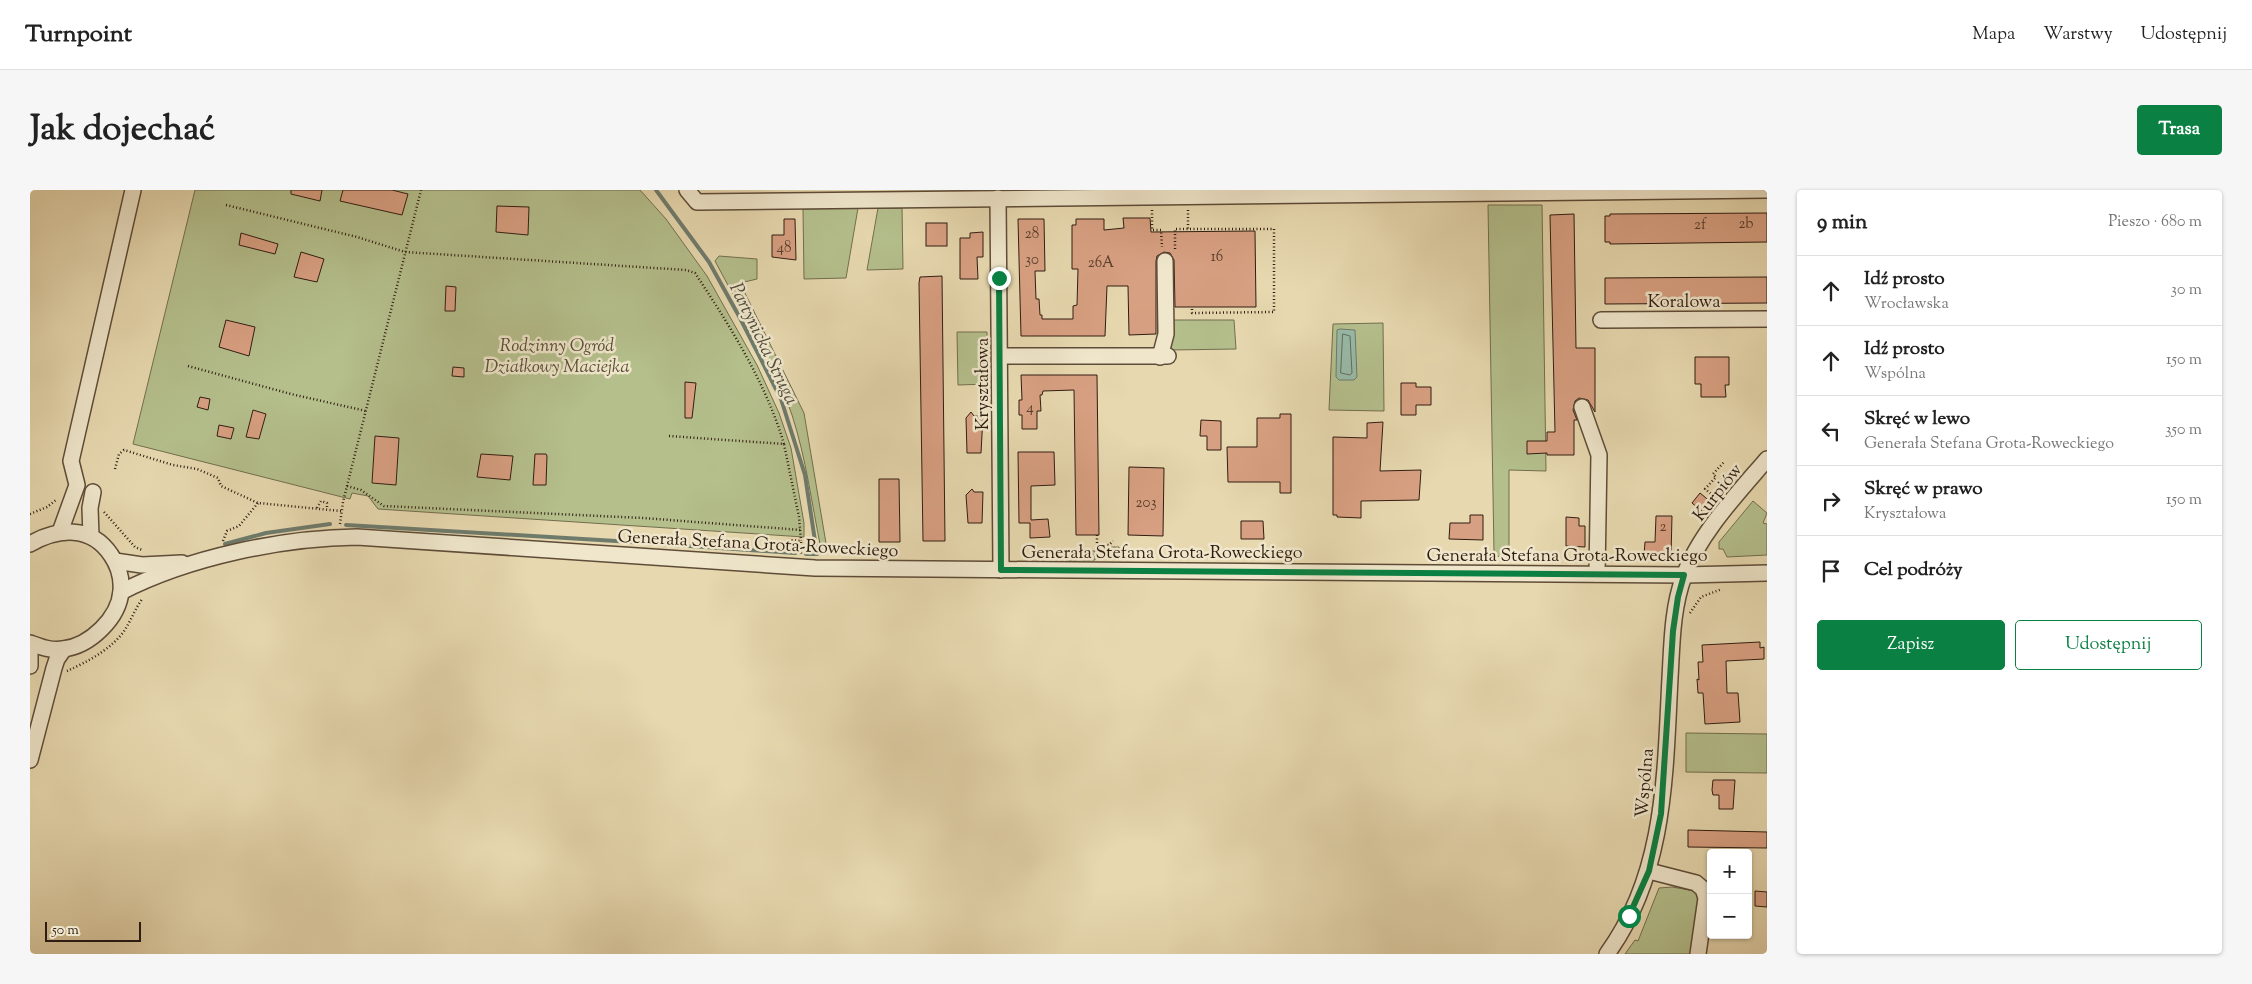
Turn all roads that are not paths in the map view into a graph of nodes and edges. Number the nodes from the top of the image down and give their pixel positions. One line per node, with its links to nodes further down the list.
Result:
1 (133, 190): 16 (street)
2 (687, 190): 8 (street)
3 (1736, 190): 4 (street); 6 (street)
4 (1767, 190)
5 (1575, 191): 6 (street); 7 (street)
6 (1654, 191)
7 (1192, 196): 8 (street)
8 (998, 198): 12 (street, Kryształowa)
9 (1170, 255): 12 (street)
10 (1767, 319): 11 (street, Koralowa)
11 (1601, 320)
12 (1000, 356): 21 (street, Kryształowa)
13 (1582, 407): 23 (street)
14 (1767, 459): 24 (street, Kurpiów)
15 (93, 492): 17 (street)
16 (60, 532): 17 (street); 18 (street)
17 (92, 536): 19 (street)
18 (30, 544)
19 (115, 561): 20 (street, Generała Stefana Grota-Roweckiego); 25 (street)
20 (201, 562): 21 (street, Generała Stefana Grota-Roweckiego); 25 (street, Generała Stefana Grota-Roweckiego)
21 (1001, 570): 23 (street, Generała Stefana Grota-Roweckiego)
22 (1767, 573): 24 (street, Generała Stefana Grota-Roweckiego)
23 (1597, 574): 24 (street, Generała Stefana Grota-Roweckiego)
24 (1684, 575): 31 (street, Wspólna)
25 (121, 592): 28 (street)
26 (30, 643): 28 (street)
27 (30, 647): 29 (street)
28 (64, 650): 30 (street)
29 (30, 666)
30 (30, 760)
31 (1649, 871): 32 (street, Wspólna); 33 (street)
32 (1607, 954)
33 (1698, 954)

